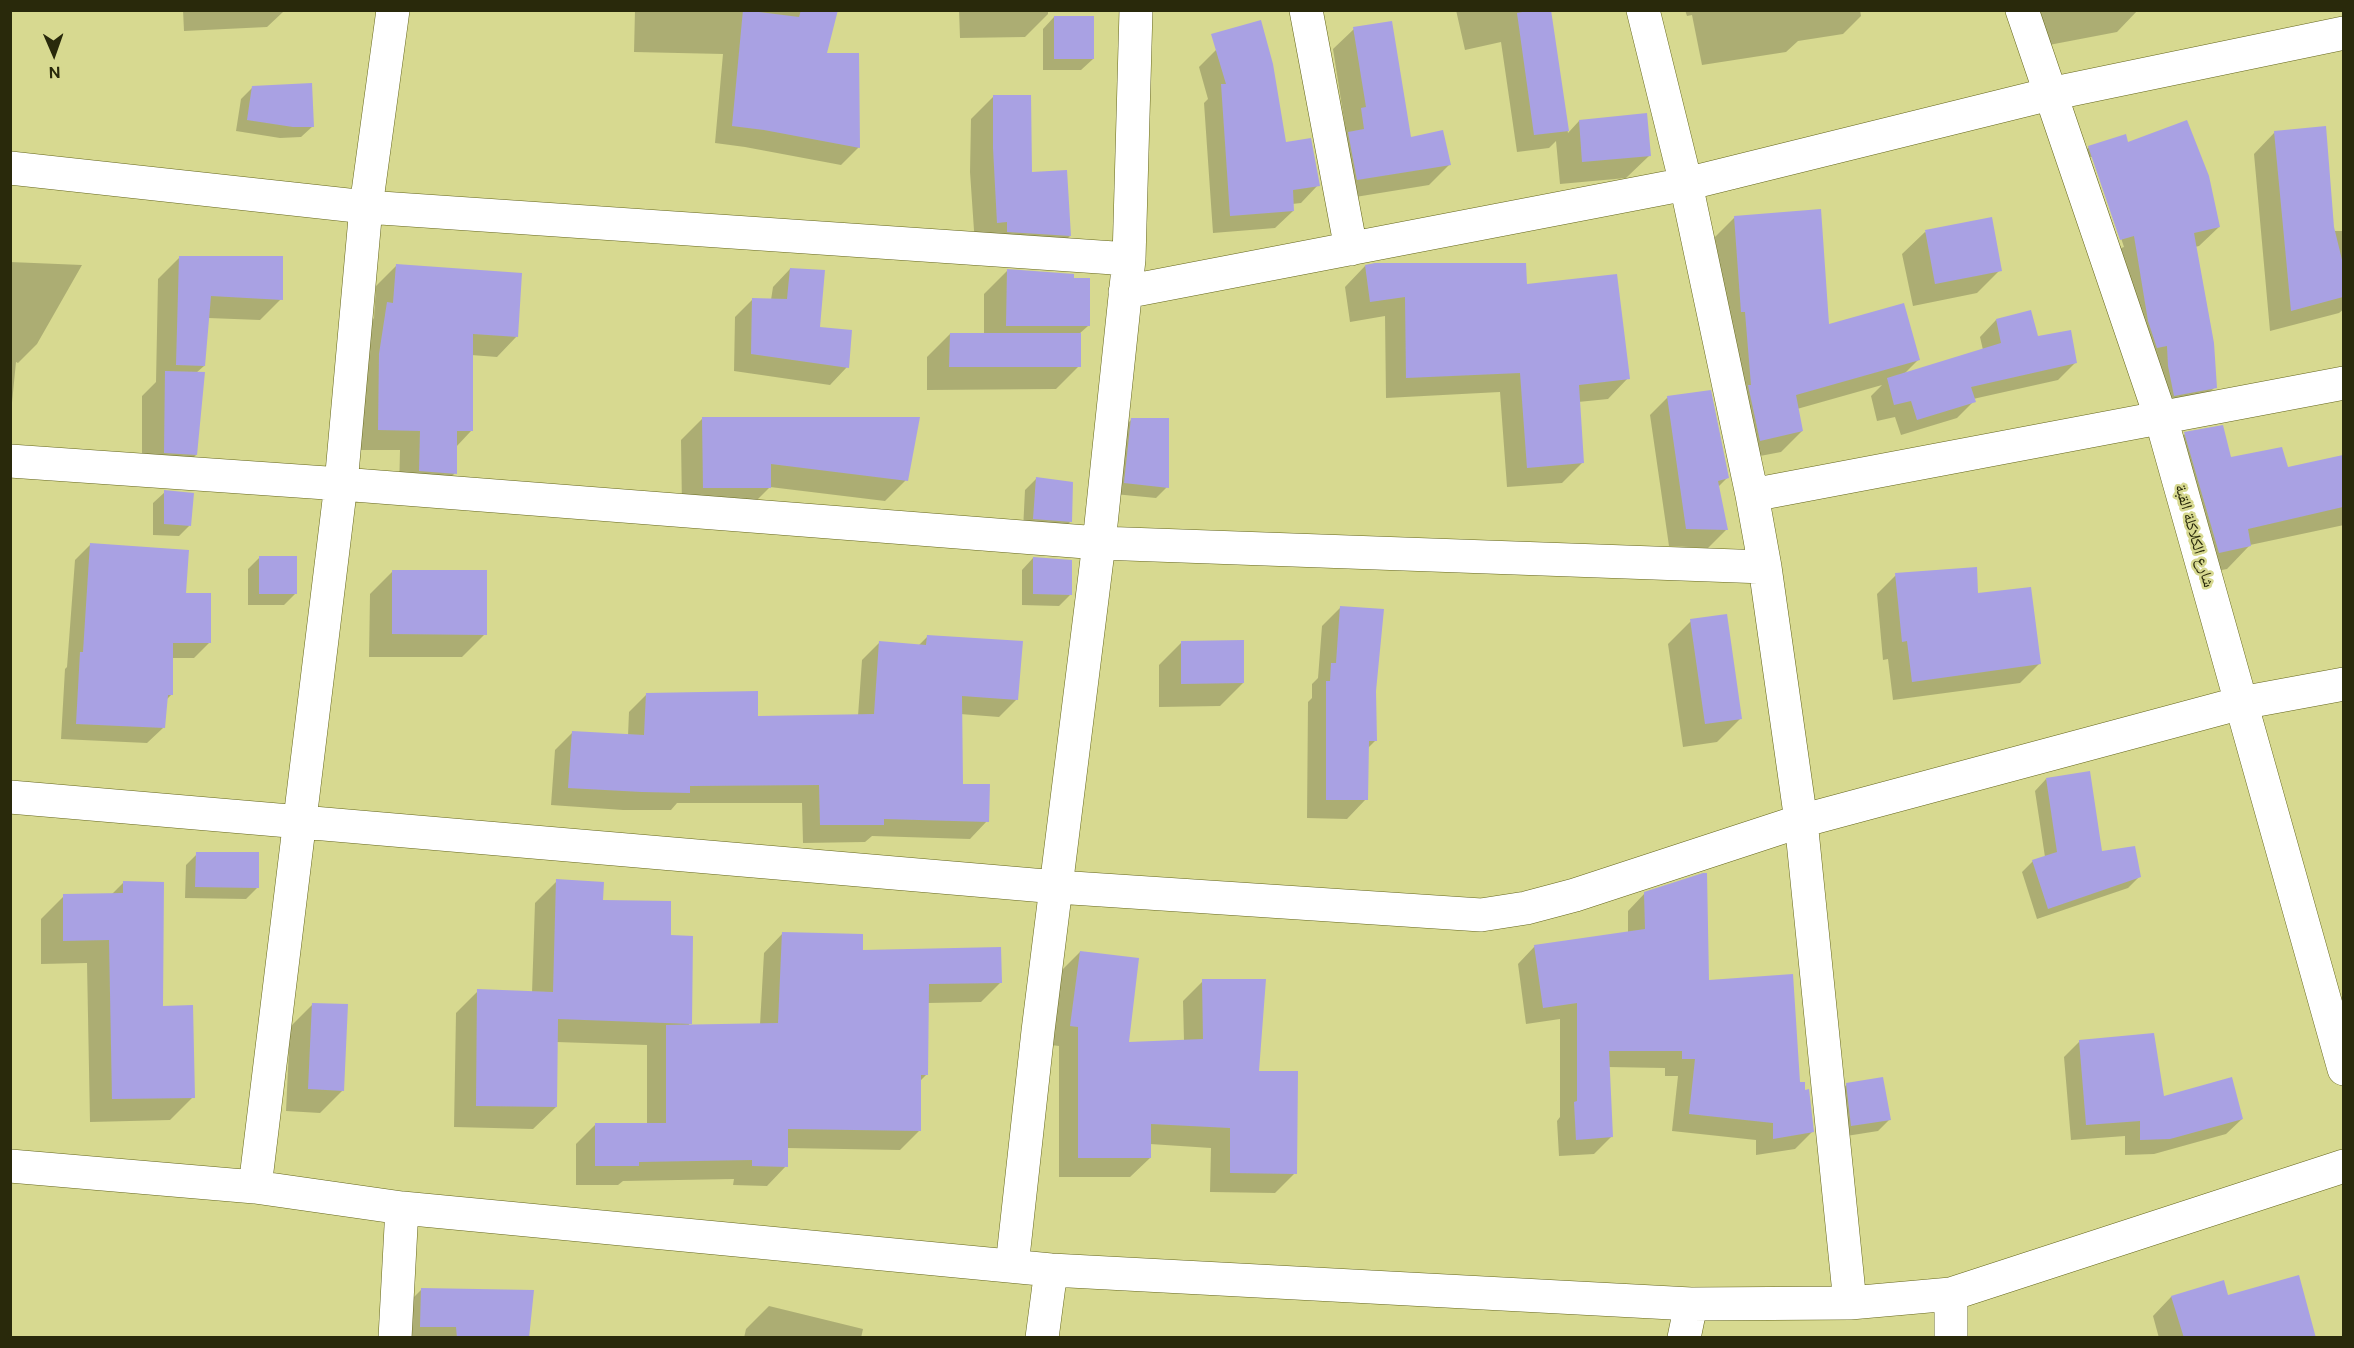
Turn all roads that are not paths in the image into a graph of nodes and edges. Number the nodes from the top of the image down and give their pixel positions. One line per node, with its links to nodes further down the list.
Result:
1 (393, 10): 10 (street)
2 (1136, 10): 12 (street)
3 (1306, 10): 11 (street)
4 (1643, 10): 9 (street)
5 (2022, 10): 7 (street, شارع الكلاكلة القبة)
6 (2343, 33): 7 (street)
7 (2050, 94): 9 (street); 15 (street, شارع الكلاكلة القبة)
8 (10, 168): 10 (street)
9 (1686, 184): 11 (street); 18 (street)
10 (366, 207): 12 (street); 17 (street)
11 (1351, 249): 13 (street)
12 (1129, 260): 13 (street)
13 (1125, 291): 19 (street)
14 (2343, 383): 15 (street)
15 (2161, 418): 18 (street); 22 (street, شارع الكلاكلة القبة)
16 (10, 461): 17 (street)
17 (341, 484): 19 (street); 25 (street)
18 (1752, 495): 20 (street)
19 (1099, 543): 20 (street); 26 (street)
20 (1765, 567): 24 (street)
21 (2343, 684): 22 (street)
22 (2241, 703): 24 (street); 27 (street, شارع الكلاكلة القبة)
23 (10, 797): 25 (street)
24 (1802, 821): 26 (street); 35 (street)
25 (301, 822): 26 (street); 30 (street)
26 (1058, 887): 32 (street)
27 (2343, 1068)
28 (10, 1166): 30 (street)
29 (2343, 1166): 34 (street)
30 (255, 1187): 31 (street)
31 (402, 1208): 32 (street); 37 (street)
32 (1012, 1266): 33 (street)
33 (1051, 1270): 36 (street); 38 (street)
34 (1952, 1294): 35 (street); 40 (street)
35 (1850, 1303): 36 (street)
36 (1691, 1304): 39 (street)
37 (395, 1338)
38 (1042, 1338)
39 (1684, 1338)
40 (1951, 1338)

